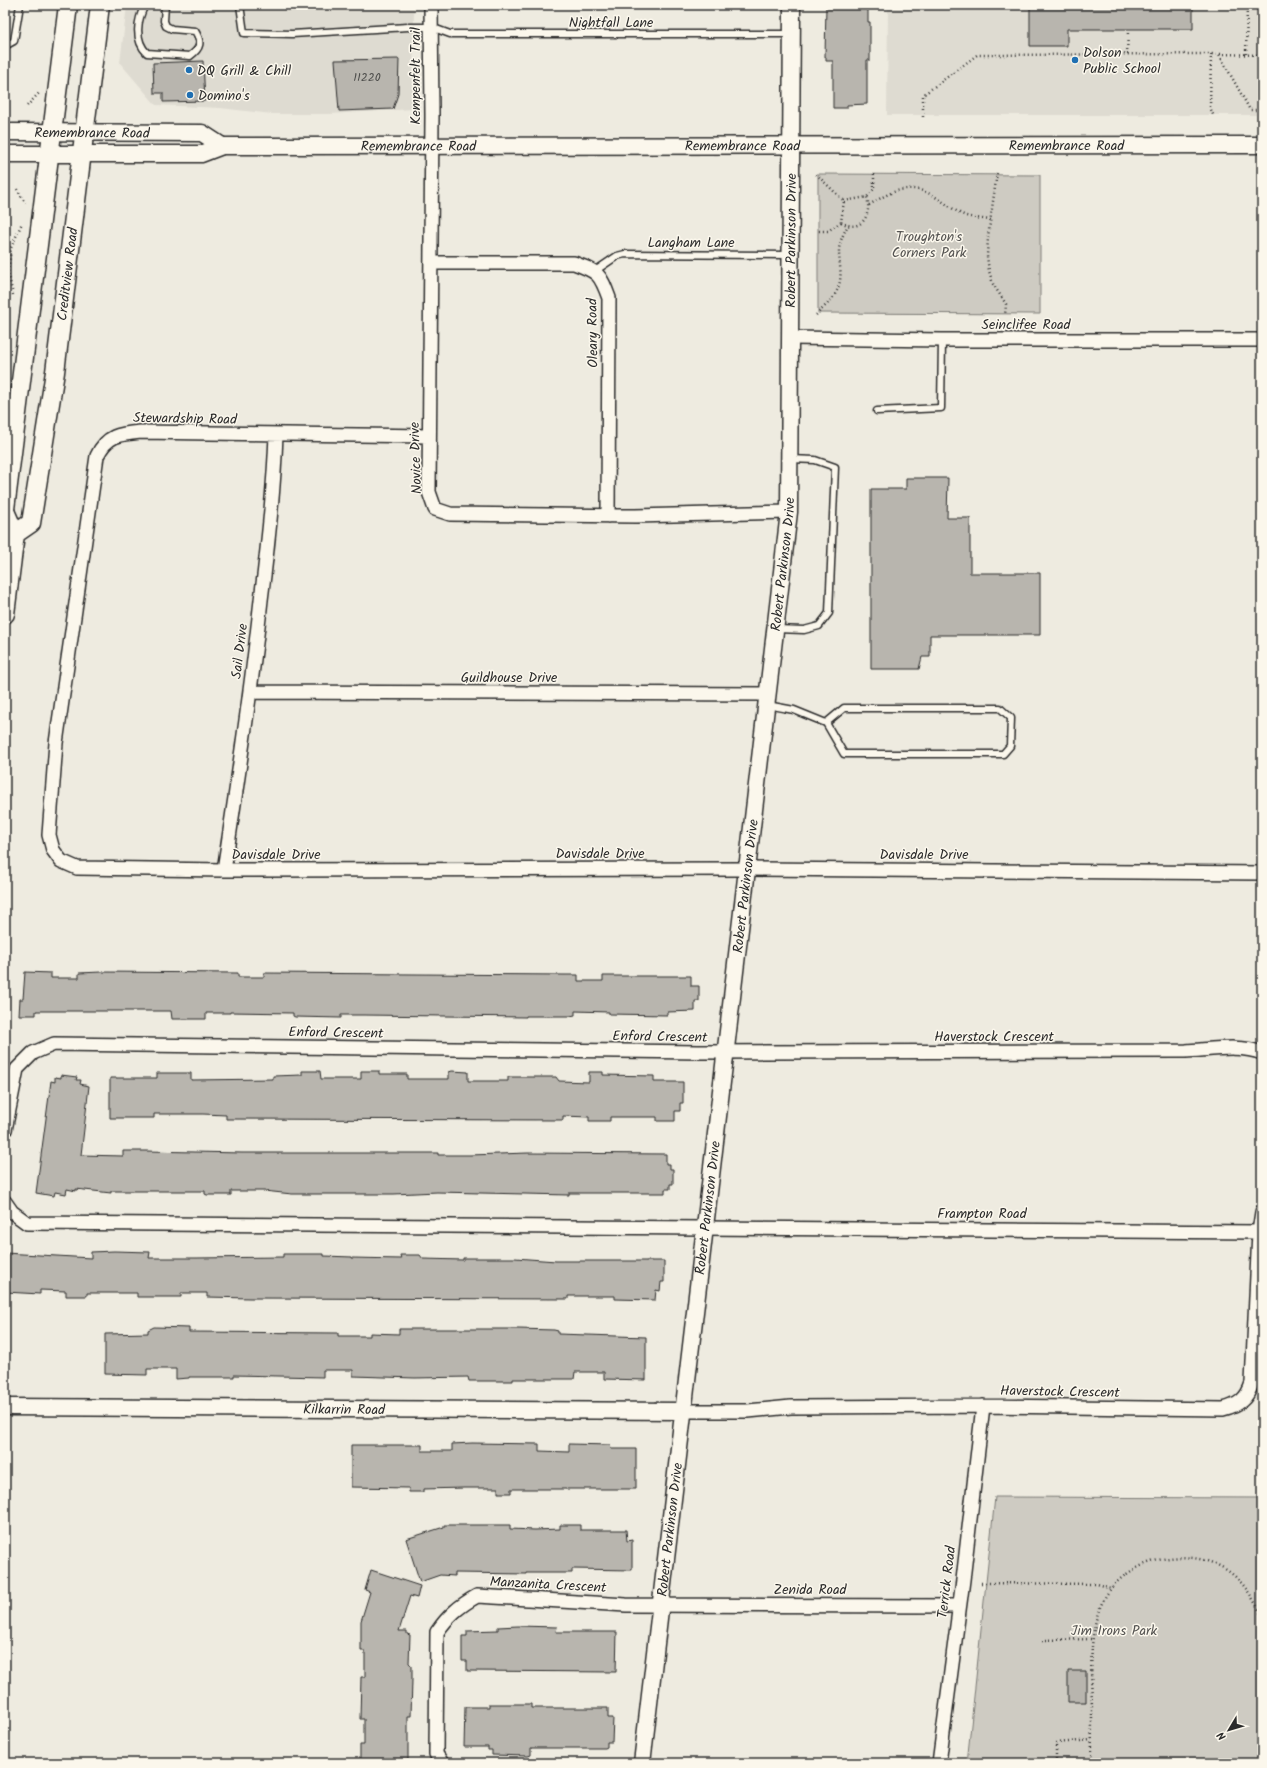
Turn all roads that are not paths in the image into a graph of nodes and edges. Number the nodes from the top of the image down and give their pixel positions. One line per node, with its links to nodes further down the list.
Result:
1 (20, 5): 11 (lane)
2 (68, 5): 13 (main road)
3 (100, 5): 14 (main road, Creditview Road)
4 (145, 5): 5 (lane)
5 (165, 5)
6 (240, 5): 9 (lane)
7 (431, 5): 9 (street, Kempenfelt Trail)
8 (792, 5): 10 (street, Robert Parkinson Drive)
9 (431, 27): 10 (lane, Nightfall Lane); 18 (street, Kempenfelt Trail)
10 (792, 34): 16 (street, Robert Parkinson Drive)
11 (5, 46)
12 (5, 132): 13 (street, Remembrance Road)
13 (52, 132): 14 (street, Remembrance Road); 20 (main road)
14 (84, 132): 17 (street, Remembrance Road); 21 (main road, Creditview Road)
15 (1262, 144): 16 (street, Remembrance Road)
16 (792, 145): 18 (street, Remembrance Road); 22 (street, Robert Parkinson Drive)
17 (222, 146): 18 (street, Remembrance Road); 21 (street, Remembrance Road)
18 (431, 146): 23 (street, Novice Drive)
19 (5, 154): 20 (street, Remembrance Road)
20 (50, 155): 21 (street, Remembrance Road); 32 (main road)
21 (81, 155): 35 (main road, Creditview Road)
22 (791, 255): 24 (lane, Langham Lane); 25 (street, Robert Parkinson Drive)
23 (431, 263): 24 (street); 30 (street, Novice Drive)
24 (595, 272): 34 (street, Oleary Road)
25 (790, 338): 26 (street, Seinclifee Road); 31 (street, Robert Parkinson Drive)
26 (942, 340): 27 (street, Seinclifee Road); 28 (lane)
27 (1262, 340)
28 (876, 411)
29 (276, 435): 30 (street, Stewardship Road); 38 (street, Sail Drive); 41 (street, Stewardship Road)
30 (429, 436): 34 (street, Novice Drive)
31 (790, 459): 33 (street, Robert Parkinson Drive); 37 (lane)
32 (5, 510): 35 (main road)
33 (789, 512): 34 (street, Novice Drive); 37 (street, Robert Parkinson Drive)
34 (608, 516)
35 (15, 534): 36 (main road)
36 (5, 614)
37 (776, 629): 39 (street, Robert Parkinson Drive)
38 (250, 692): 39 (street, Guildhouse Drive); 43 (street, Sail Drive)
39 (767, 700): 40 (lane); 42 (street, Robert Parkinson Drive)
40 (826, 723): 40 (lane)
41 (56, 743): 43 (street, Davisdale Drive)
42 (747, 869): 43 (street, Davisdale Drive); 44 (street, Davisdale Drive); 45 (street, Robert Parkinson Drive)
43 (224, 870)
44 (1262, 873)
45 (726, 1052): 46 (street, Haverstock Crescent); 47 (street, Enford Crescent); 50 (street, Robert Parkinson Drive)
46 (1262, 1053)
47 (5, 1130)
48 (5, 1202): 50 (street)
49 (1262, 1212): 51 (street, Haverstock Crescent)
50 (705, 1228): 51 (street, Frampton Road); 54 (street, Robert Parkinson Drive)
51 (1259, 1232): 52 (street, Haverstock Crescent)
52 (983, 1406): 54 (street, Haverstock Crescent); 56 (street, Terrick Road)
53 (5, 1408): 54 (street, Kilkarrin Road)
54 (683, 1411): 55 (street, Robert Parkinson Drive)
55 (660, 1605): 56 (street, Zenida Road); 57 (street, Manzanita Crescent); 58 (street, Robert Parkinson Drive)
56 (960, 1606): 59 (street, Terrick Road)
57 (442, 1763)
58 (642, 1763)
59 (939, 1763)

